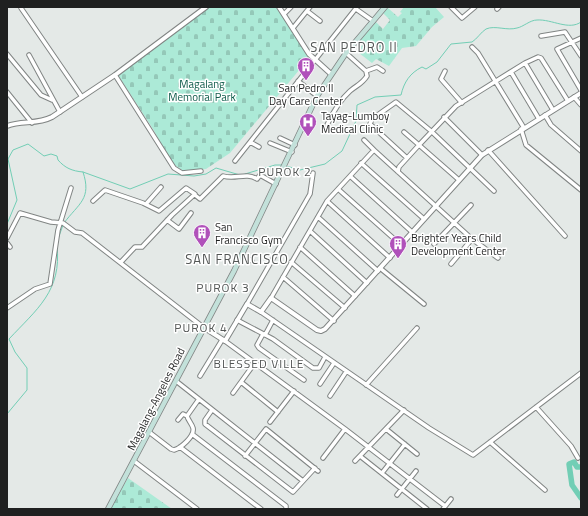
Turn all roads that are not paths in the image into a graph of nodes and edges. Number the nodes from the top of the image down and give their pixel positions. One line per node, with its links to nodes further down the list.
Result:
1 (206, 7): 30 (street)
2 (279, 7): 11 (street)
3 (291, 7): 11 (street)
4 (310, 7): 10 (street)
5 (385, 7): 13 (main road, Magalang-Angeles Road)
6 (451, 7): 7 (street)
7 (475, 7)
8 (21, 8): 36 (street)
9 (357, 8): 13 (street); 23 (street)
10 (307, 11): 12 (street); 14 (street)
11 (284, 14): 14 (street)
12 (320, 21)
13 (373, 21): 19 (main road, Magalang-Angeles Road)
14 (293, 28): 23 (street)
15 (541, 36): 17 (street)
16 (581, 38): 17 (street)
17 (572, 42): 22 (street); 33 (street)
18 (472, 47): 32 (street)
19 (346, 53): 25 (street); 29 (main road, Magalang-Angeles Road)
20 (7, 54): 38 (street)
21 (29, 55): 38 (street)
22 (581, 56)
23 (315, 60): 29 (street); 31 (street)
24 (524, 64): 28 (street); 39 (street); 42 (street)
25 (366, 71): 26 (street); 48 (street)
26 (383, 71)
27 (445, 71): 40 (street)
28 (511, 72): 32 (street); 46 (street)
29 (331, 74): 35 (main road, Magalang-Angeles Road)
30 (115, 75): 36 (street); 69 (street)
31 (298, 81): 35 (street); 55 (street)
32 (496, 82): 40 (street); 50 (street)
33 (581, 91): 37 (street)
34 (7, 92): 47 (street)
35 (317, 96): 57 (main road, Magalang-Angeles Road)
36 (82, 97): 43 (street)
37 (574, 97): 39 (street); 41 (street)
38 (52, 100): 43 (street)
39 (568, 101): 42 (street)
40 (462, 104): 45 (street)
41 (581, 105)
42 (553, 110): 44 (street)
43 (60, 112): 47 (street)
44 (545, 115): 46 (street); 62 (street)
45 (444, 117): 51 (street); 64 (street)
46 (539, 119): 50 (street)
47 (32, 123): 49 (street)
48 (327, 124)
49 (7, 126)
50 (523, 128): 61 (street); 78 (street)
51 (431, 131): 58 (street); 65 (street); 68 (street)
52 (404, 132): 58 (street)
53 (280, 138): 57 (street)
54 (364, 140): 60 (street)
55 (250, 142): 59 (street); 66 (street)
56 (270, 143): 63 (street)
57 (295, 145): 63 (main road, Magalang-Angeles Road)
58 (419, 145): 65 (street); 73 (street)
59 (259, 147)
60 (374, 150): 67 (street); 70 (street)
61 (488, 150): 64 (street); 94 (street)
62 (581, 151)
63 (292, 152): 74 (main road, Magalang-Angeles Road)
64 (482, 155): 68 (street)
65 (407, 158): 70 (street)
66 (235, 161)
67 (361, 163): 72 (street); 88 (street)
68 (470, 168): 73 (street); 79 (street)
69 (201, 171)
70 (398, 172): 85 (street)
71 (313, 173): 114 (street)
72 (350, 176): 77 (street); 93 (street)
73 (459, 180): 85 (street)
74 (277, 184): 80 (street); 102 (main road, Magalang-Angeles Road)
75 (71, 188): 90 (street)
76 (161, 188): 83 (street)
77 (338, 188): 82 (street); 99 (street)
78 (581, 190)
79 (494, 191)
80 (195, 195): 83 (street); 89 (street)
81 (94, 201): 83 (street)
82 (327, 201): 87 (street); 103 (street)
83 (146, 204)
84 (471, 205): 91 (street)
85 (436, 206): 88 (street); 91 (street)
86 (191, 213): 89 (street)
87 (318, 217): 92 (street); 109 (street)
88 (424, 219): 93 (street)
89 (167, 220): 106 (street)
90 (61, 223): 95 (street); 106 (street); 116 (street)
91 (454, 223): 96 (street); 98 (street)
92 (310, 231): 101 (street); 111 (street)
93 (412, 232): 99 (street)
94 (565, 236)
95 (7, 238)
96 (472, 239): 104 (street); 108 (street)
97 (7, 243): 100 (street)
98 (434, 244)
99 (400, 245): 103 (street)
100 (10, 247)
101 (300, 247): 107 (street); 112 (street)
102 (242, 255): 105 (street); 122 (main road, Magalang-Angeles Road)
103 (390, 258): 109 (street)
104 (498, 258)
105 (252, 261)
106 (121, 262): 122 (street)
107 (291, 262): 110 (street); 117 (street)
108 (451, 264)
109 (379, 270): 111 (street); 115 (street)
110 (283, 277): 113 (street); 121 (street)
111 (367, 283): 112 (street)
112 (355, 296): 117 (street)
113 (271, 298): 118 (street); 121 (street)
114 (247, 304): 118 (street); 119 (street)
115 (424, 304)
116 (7, 308)
117 (345, 308): 121 (street)
118 (261, 312): 120 (street)
119 (237, 320): 124 (street); 125 (street)
120 (273, 320): 124 (street); 126 (street)
121 (334, 321)
122 (203, 327): 125 (street); 133 (main road, Magalang-Angeles Road)
123 (417, 328): 136 (street)
124 (264, 335): 126 (street); 132 (street)
125 (224, 341): 128 (street); 131 (street)
126 (325, 357): 127 (street)
127 (334, 363): 129 (street); 135 (street)
128 (254, 364): 134 (street); 137 (street)
129 (346, 372): 136 (street); 139 (street)
130 (581, 373): 141 (street)
131 (200, 376)
132 (304, 380)
133 (176, 381): 140 (street); 150 (main road, Magalang-Angeles Road)
134 (241, 382): 138 (street); 144 (street)
135 (320, 384)
136 (366, 385): 143 (street)
137 (294, 391): 144 (street); 148 (street)
138 (233, 393)
139 (330, 396)
140 (199, 399): 142 (street); 145 (street)
141 (536, 407): 153 (street); 161 (street)
142 (212, 410): 152 (street); 158 (street)
143 (404, 410): 149 (street); 153 (street)
144 (278, 412): 147 (street)
145 (187, 416): 146 (street); 151 (street)
146 (178, 420)
147 (270, 422)
148 (345, 429): 156 (street); 160 (street)
149 (386, 429): 154 (street); 156 (street)
150 (149, 432): 155 (street); 162 (main road, Magalang-Angeles Road)
151 (192, 434): 155 (street); 177 (street)
152 (255, 442): 158 (street); 168 (street); 168 (street)
153 (490, 442): 170 (street)
154 (404, 444): 157 (street); 164 (street)
155 (180, 447): 176 (street)
156 (369, 447): 159 (street); 164 (street)
157 (417, 454)
158 (245, 456): 168 (street)
159 (360, 456): 163 (street); 166 (street)
160 (323, 458)
161 (578, 458)
162 (134, 461): 174 (main road, Magalang-Angeles Road); 175 (street)
163 (356, 461)
164 (390, 463): 166 (street); 167 (street)
165 (416, 471): 167 (street)
166 (382, 473): 169 (street)
167 (410, 479): 169 (street); 173 (street)
168 (303, 481)
169 (402, 489): 171 (street); 178 (street)
170 (545, 490)
171 (397, 495)
172 (451, 499): 173 (street)
173 (444, 508)
174 (108, 509)
175 (197, 509)
176 (261, 509)
177 (286, 509)
178 (427, 509)

